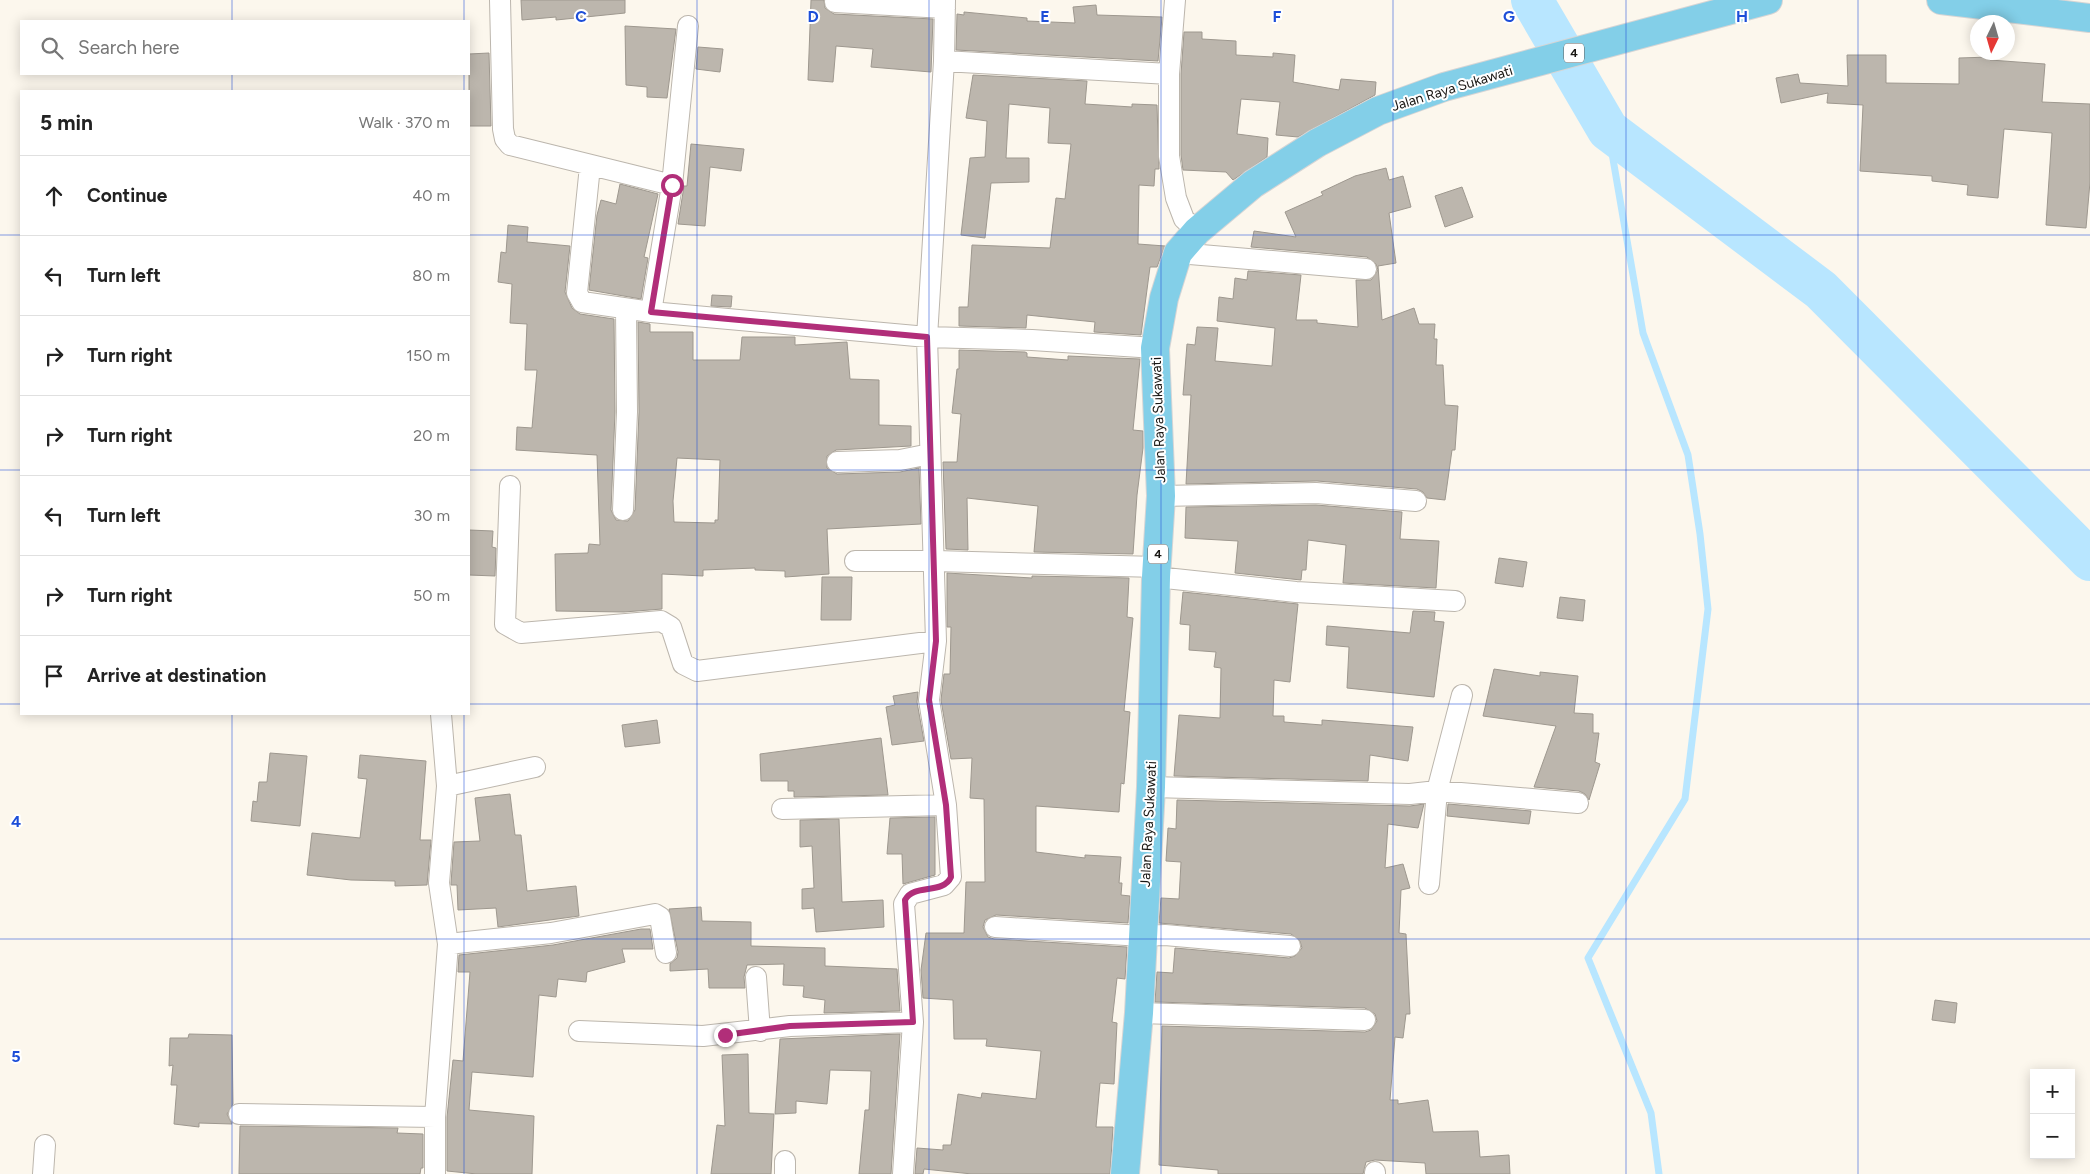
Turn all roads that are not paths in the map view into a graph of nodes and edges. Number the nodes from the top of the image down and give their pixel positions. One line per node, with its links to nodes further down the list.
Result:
1 (500, 0): 11 (street)
2 (1175, 0): 10 (street)
3 (1768, 0): 13 (highway, Jalan Raya Sukawati / 4)
4 (1941, 0): 7 (highway)
5 (835, 2): 6 (street)
6 (945, 4): 9 (street)
7 (2090, 18)
8 (688, 26): 12 (street)
9 (944, 60): 10 (street); 18 (street)
10 (1169, 74): 13 (street)
11 (590, 166): 12 (street); 16 (street)
12 (672, 185): 17 (street)
13 (1196, 231): 14 (highway, Jalan Raya Sukawati / 4)
14 (1178, 252): 15 (street); 19 (highway, Jalan Raya Sukawati / 4)
15 (1366, 268)
16 (626, 310): 17 (street); 25 (street)
17 (651, 312): 18 (street)
18 (927, 337): 19 (street); 20 (street)
19 (1155, 348): 23 (highway, Jalan Raya Sukawati / 4)
20 (930, 454): 21 (street); 27 (street)
21 (836, 462)
22 (510, 486): 30 (street)
23 (1161, 496): 24 (street); 28 (highway, Jalan Raya Sukawati / 4)
24 (1416, 501)
25 (623, 510)
26 (855, 561): 27 (street)
27 (935, 561): 28 (street); 30 (street)
28 (1157, 572): 29 (street); 35 (highway, Jalan Raya Sukawati / 4)
29 (1455, 601)
30 (936, 641): 38 (street)
31 (1462, 696): 36 (street)
32 (441, 715): 34 (street)
33 (535, 767): 34 (street)
34 (447, 786): 43 (street)
35 (1151, 788): 36 (street); 42 (highway, Jalan Raya Sukawati / 4)
36 (1435, 792): 37 (street); 40 (street)
37 (1578, 803)
38 (946, 805): 39 (street); 49 (street)
39 (782, 808)
40 (1430, 884)
41 (995, 927): 42 (street)
42 (1142, 936): 44 (street); 47 (highway, Jalan Raya Sukawati / 4)
43 (448, 944): 45 (street); 53 (street)
44 (1290, 946)
45 (666, 953)
46 (756, 977): 51 (street)
47 (1139, 1013): 48 (street); 58 (highway, Jalan Raya Sukawati / 4)
48 (1365, 1020)
49 (913, 1022): 51 (street); 57 (street)
50 (578, 1031): 51 (street)
51 (760, 1031)
52 (238, 1114): 53 (street)
53 (435, 1117): 56 (street)
54 (45, 1145): 55 (street)
55 (43, 1174)
56 (435, 1174)
57 (903, 1174)
58 (1125, 1174)

